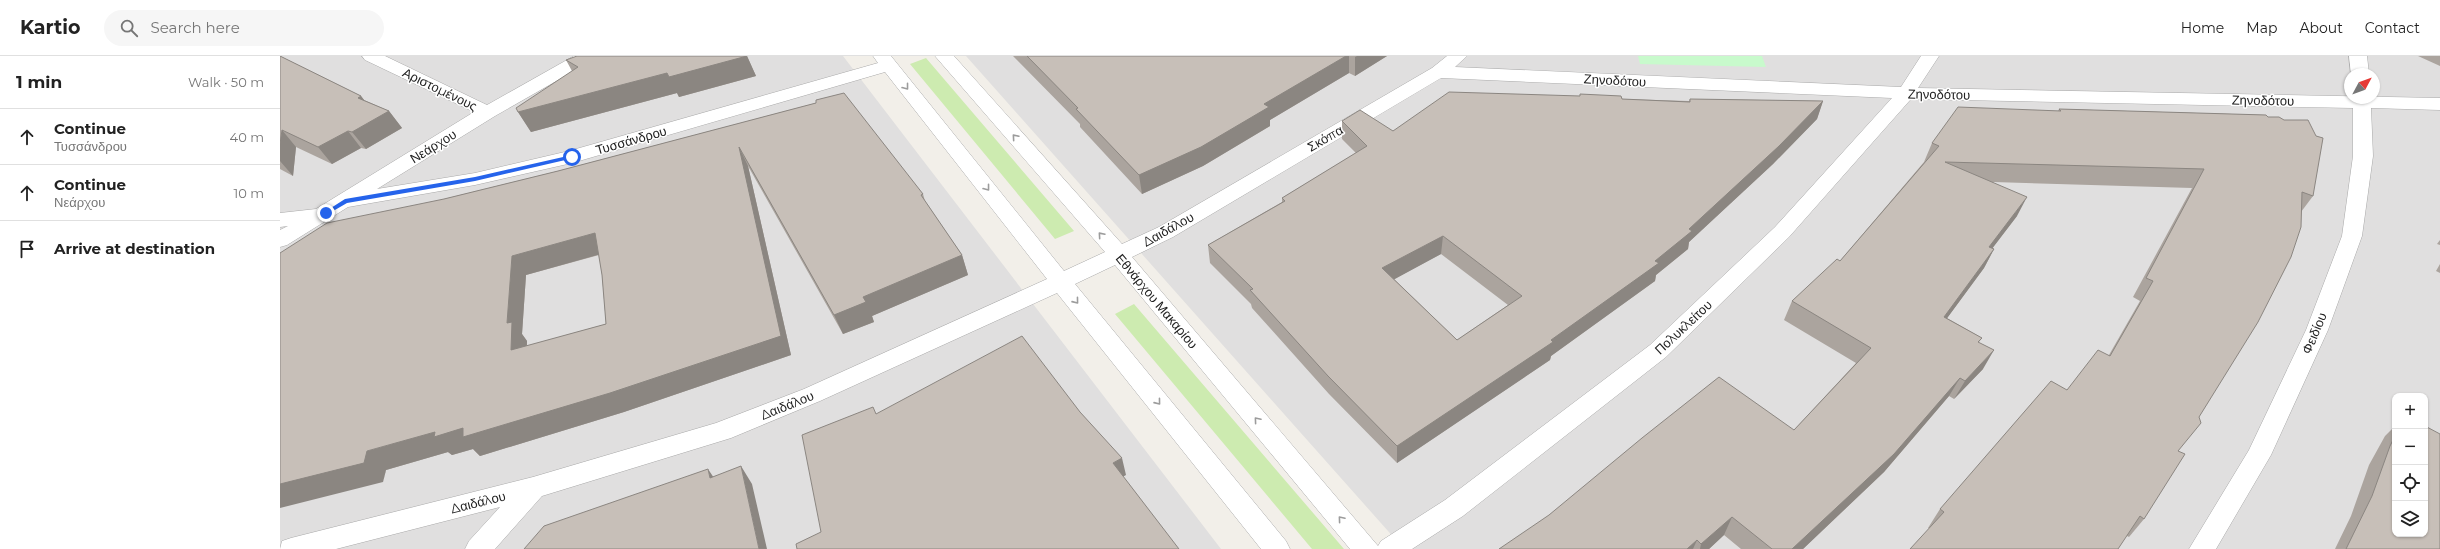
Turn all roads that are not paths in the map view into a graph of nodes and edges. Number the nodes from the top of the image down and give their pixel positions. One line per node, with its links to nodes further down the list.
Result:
1 (371, 56): 15 (street, Αριστομένους)
2 (587, 56): 15 (street, Νεάρχου)
3 (944, 56): 21 (street, Εθνάρχου Μακαρίου, one-way to 3)
4 (1458, 56): 9 (street, Σκόπα)
5 (1930, 56): 10 (street, Πολυκλείτου)
6 (2358, 56): 8 (street)
7 (885, 60): 17 (street, Τυσσάνδρου); 22 (street, one-way to 22)
8 (2359, 68)
9 (1438, 72): 10 (street, Ζηνοδότου); 16 (street, Σκόπα)
10 (1906, 93): 11 (street, Ζηνοδότου); 28 (street, Πολυκλείτου)
11 (2344, 100)
12 (2380, 101): 14 (street, Ζηνοδότου)
13 (2362, 104): 29 (street, Φειδίου)
14 (2440, 104)
15 (488, 112): 17 (street, Νεάρχου)
16 (1252, 181): 21 (street, Δαιδάλου)
17 (345, 201): 18 (street, Νεάρχου)
18 (326, 213): 19 (street); 20 (street, Νεάρχου)
19 (280, 220)
20 (280, 240)
21 (1119, 255): 22 (street, Δαιδάλου); 27 (street, Εθνάρχου Μακαρίου, one-way to 21)
22 (1061, 282): 23 (street, Δαιδάλου); 26 (street, one-way to 26)
23 (533, 488): 24 (street, Δαιδάλου); 25 (street)
24 (292, 549)
25 (478, 549)
26 (1277, 549)
27 (1366, 549)
28 (1390, 549)
29 (2202, 549)

